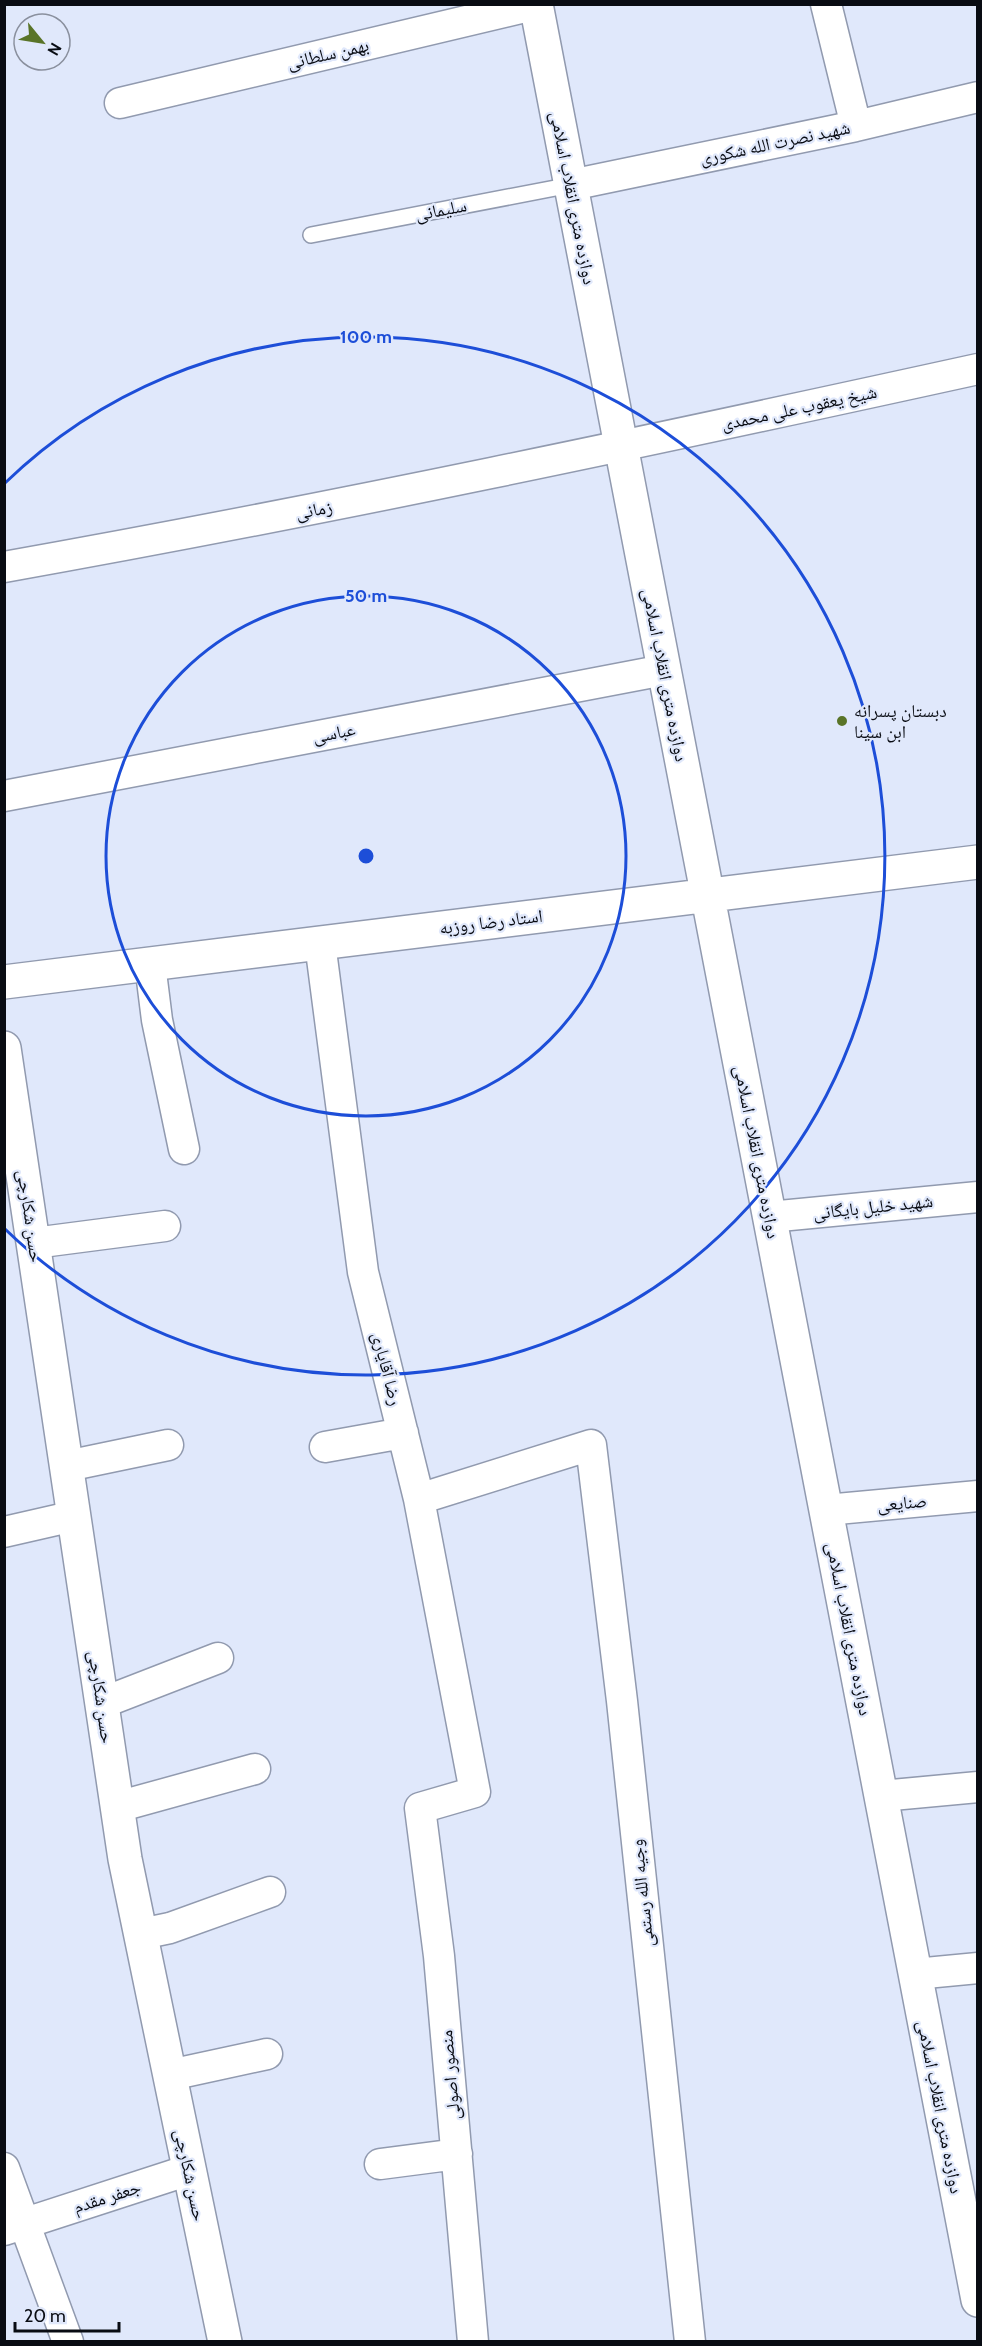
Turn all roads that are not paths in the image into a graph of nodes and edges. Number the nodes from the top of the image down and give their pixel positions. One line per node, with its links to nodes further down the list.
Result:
1 (826, 4): 5 (street)
2 (536, 5): 4 (street, بهمن سلطانی); 6 (street, دوازده متری انقلاب اسلامی)
3 (978, 97): 5 (street, شهید نصرت الله شکوری)
4 (120, 102)
5 (856, 126): 6 (street, شهید نصرت الله شکوری)
6 (571, 185): 7 (lane, سلیمانی); 9 (street, دوازده متری انقلاب اسلامی)
7 (310, 235)
8 (978, 369): 9 (street, شیخ یعقوب علی محمدی)
9 (621, 447): 10 (street, زمانی); 11 (street, دوازده متری انقلاب اسلامی)
10 (4, 567)
11 (664, 670): 12 (street, عباسی); 14 (street, دوازده متری انقلاب اسلامی)
12 (4, 796)
13 (978, 862): 14 (street, استاد رضا روزبه)
14 (708, 895): 15 (street, استاد رضا روزبه); 21 (street, دوازده متری انقلاب اسلامی)
15 (320, 943): 16 (street, استاد رضا روزبه); 24 (street, رضا آقایاری)
16 (150, 964): 17 (street, استاد رضا روزبه); 19 (street)
17 (4, 982)
18 (4, 1048): 23 (street, حسن شکارچی)
19 (184, 1149)
20 (978, 1197): 21 (street, شهید خلیل بایگانی)
21 (769, 1217): 30 (street, دوازده متری انقلاب اسلامی)
22 (165, 1226): 23 (street)
23 (33, 1243): 27 (street, حسن شکارچی)
24 (403, 1433): 26 (street); 29 (street, رضا آقایاری)
25 (168, 1445): 27 (street)
26 (325, 1447)
27 (67, 1466): 31 (street, حسن شکارچی)
28 (978, 1496): 30 (street, صنایعی)
29 (419, 1499): 39 (street, رضا آقایاری); 55 (street, وجیه الله رستمی)
30 (826, 1510): 37 (street, دوازده متری انقلاب اسلامی)
31 (74, 1516): 32 (street); 34 (street, حسن شکارچی)
32 (4, 1532)
33 (218, 1658): 34 (street)
34 (102, 1703): 38 (street, حسن شکارچی)
35 (255, 1769): 38 (street)
36 (978, 1787): 37 (street)
37 (881, 1796): 43 (street, دوازده متری انقلاب اسلامی)
38 (117, 1807): 41 (street, حسن شکارچی)
39 (420, 1808): 46 (street, منصور اصولی)
40 (270, 1892): 41 (street)
41 (141, 1934): 45 (street, حسن شکارچی)
42 (978, 1968): 43 (street)
43 (915, 1974): 51 (street, دوازده متری انقلاب اسلامی)
44 (267, 2054): 45 (street)
45 (170, 2075): 49 (street, حسن شکارچی)
46 (457, 2154): 47 (street); 54 (street, منصور اصولی)
47 (380, 2164)
48 (4, 2168): 50 (street)
49 (189, 2170): 50 (street, جعفر مقدم); 53 (street, حسن شکارچی)
50 (15, 2227): 52 (street)
51 (978, 2300)
52 (68, 2342)
53 (225, 2342)
54 (473, 2342)
55 (690, 2342)

